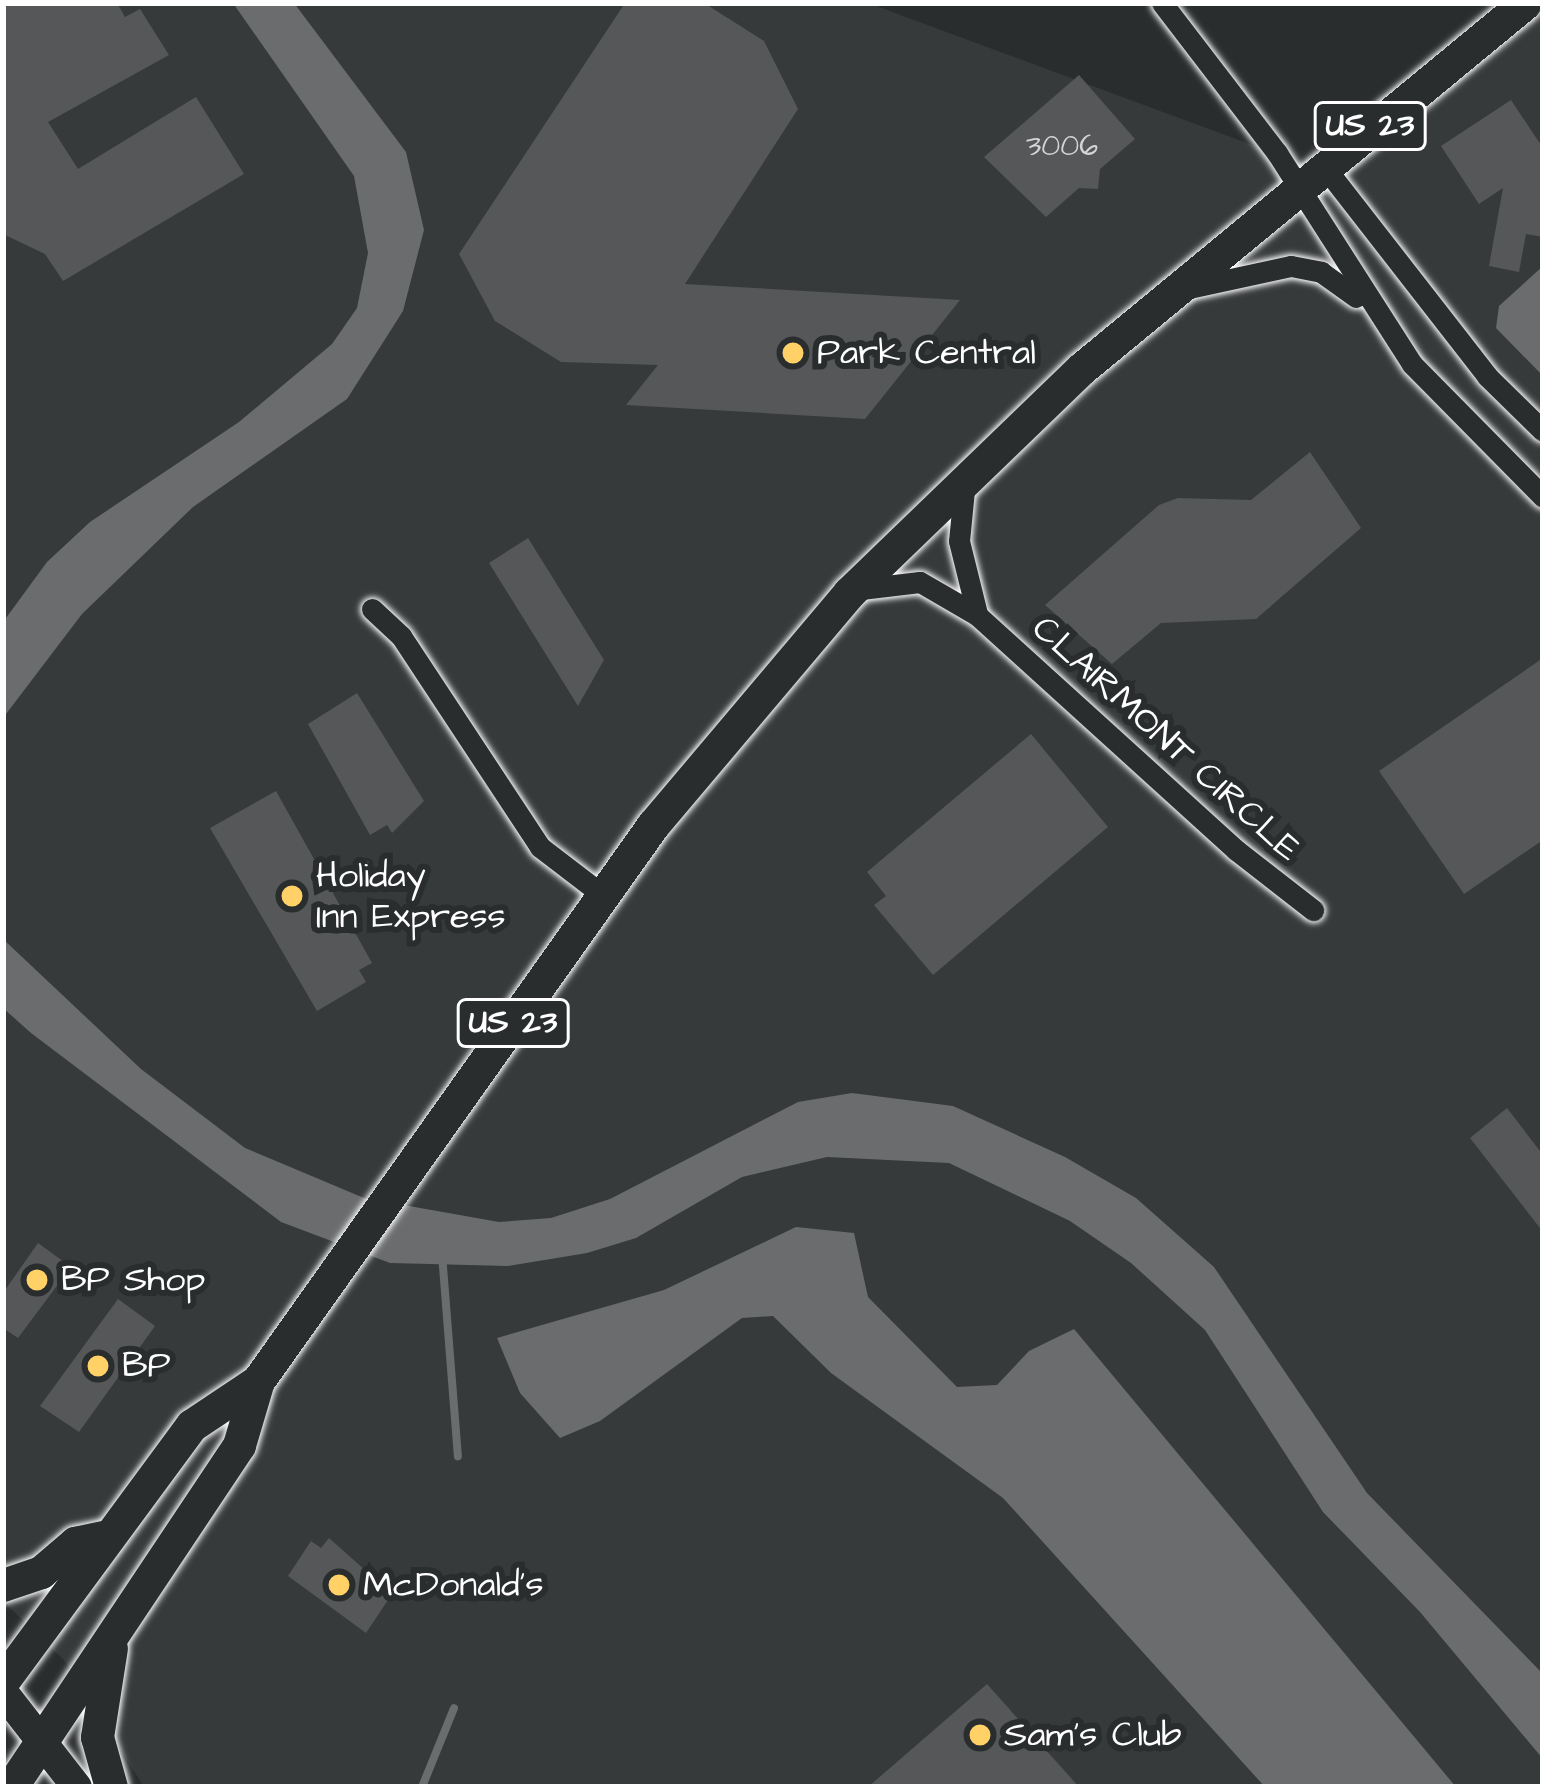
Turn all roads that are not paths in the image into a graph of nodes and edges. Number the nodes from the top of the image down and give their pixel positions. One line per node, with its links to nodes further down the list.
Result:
1 (1162, 3): 3 (street)
2 (1525, 3): 3 (main road, US 23)
3 (1310, 176): 4 (main road, US 23); 5 (street); 6 (street)
4 (1172, 293): 5 (street); 7 (main road, US 23)
5 (1393, 338): 8 (street)
6 (1543, 431)
7 (966, 472): 9 (main road, US 23); 11 (street, CLAIRMONT CIRCLE)
8 (1543, 497)
9 (849, 593): 11 (street, CLAIRMONT CIRCLE); 12 (main road, US 23)
10 (372, 609): 12 (street)
11 (977, 615): 13 (street, CLAIRMONT CIRCLE)
12 (604, 896): 14 (main road, US 23)
13 (1313, 910)
14 (258, 1382): 15 (main road, US 23); 17 (main road, US 23)
15 (109, 1536): 16 (main road); 18 (main road, US 23)
16 (3, 1585)
17 (116, 1620): 20 (main road, US 23); 23 (main road)
18 (3, 1681)
19 (3, 1692): 20 (main road)
20 (45, 1740): 21 (main road, US 23); 22 (main road)
21 (11, 1787)
22 (76, 1787)
23 (111, 1787)

